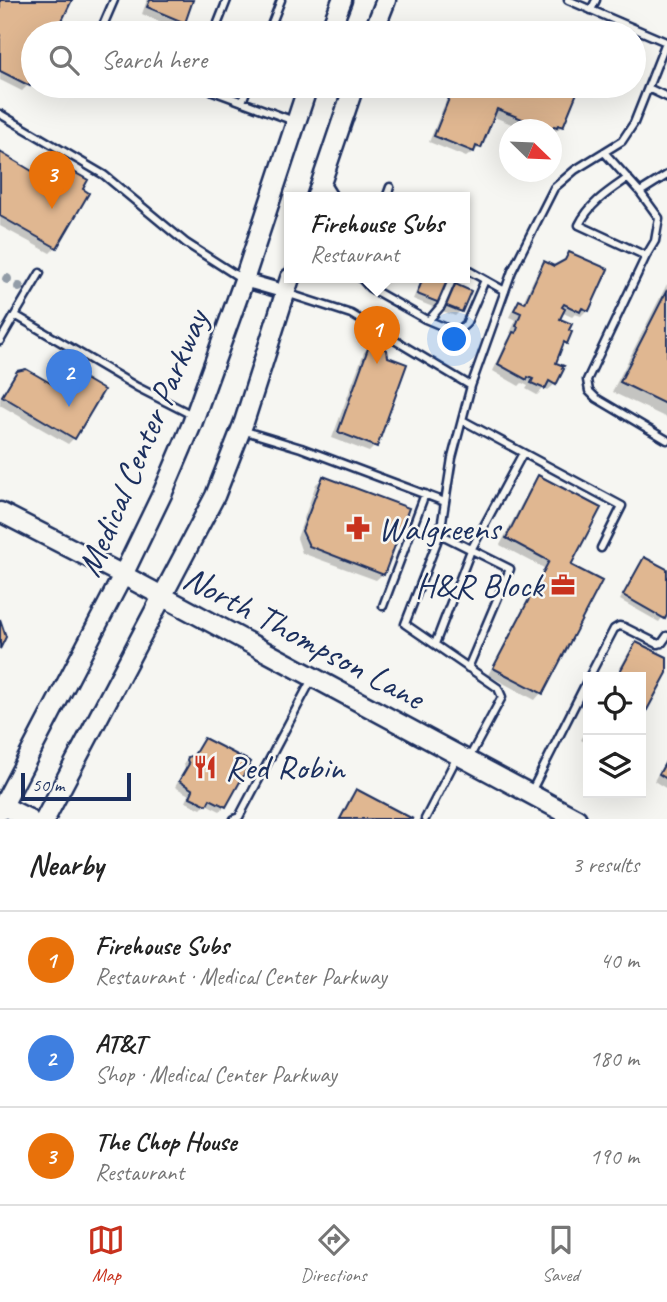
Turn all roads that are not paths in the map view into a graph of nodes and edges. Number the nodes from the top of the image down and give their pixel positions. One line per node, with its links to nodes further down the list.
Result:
1 (114, 0): 9 (lane)
2 (227, 0): 10 (lane)
3 (281, 0): 11 (lane)
4 (342, 0): 12 (main road)
5 (386, 0): 13 (main road)
6 (568, 0): 8 (lane)
7 (596, 0): 8 (lane)
8 (591, 10): 14 (lane)
9 (105, 21)
10 (219, 21)
11 (273, 21)
12 (334, 21)
13 (378, 21)
14 (618, 21)
15 (646, 32): 16 (lane)
16 (667, 41): 17 (lane)
17 (648, 88): 18 (lane); 19 (lane)
18 (646, 93)
19 (667, 97)
20 (231, 98): 25 (lane)
21 (244, 98): 25 (lane)
22 (304, 98): 27 (main road, Medical Center Parkway)
23 (350, 98): 30 (main road)
24 (644, 98): 28 (lane)
25 (242, 102): 27 (lane)
26 (0, 114): 40 (lane)
27 (296, 122): 40 (main road, Medical Center Parkway)
28 (604, 152): 31 (lane); 45 (lane)
29 (667, 175): 36 (lane)
30 (322, 178): 33 (main road); 34 (lane)
31 (628, 178): 36 (lane); 37 (lane)
32 (390, 187): 35 (lane)
33 (318, 192)
34 (331, 192)
35 (388, 192)
36 (640, 192): 37 (lane)
37 (646, 256): 53 (lane)
38 (470, 271): 41 (lane)
39 (40, 273): 46 (lane)
40 (244, 280): 44 (street); 50 (main road, Medical Center Parkway)
41 (485, 280): 45 (lane); 47 (lane)
42 (366, 283): 47 (lane)
43 (451, 283): 47 (lane)
44 (288, 285): 49 (lane); 52 (main road)
45 (505, 291): 49 (lane)
46 (15, 315): 48 (lane); 50 (lane)
47 (429, 320)
48 (0, 341)
49 (471, 386): 51 (lane)
50 (194, 416): 61 (main road, Medical Center Parkway)
51 (462, 420): 54 (lane); 56 (lane)
52 (241, 429): 55 (lane); 62 (main road)
53 (667, 440)
54 (523, 453): 59 (lane); 60 (lane)
55 (425, 494): 56 (lane); 63 (lane)
56 (445, 502): 58 (lane)
57 (0, 512): 61 (main road, North Thompson Lane)
58 (440, 534): 60 (lane); 65 (lane)
59 (601, 548)
60 (471, 550): 65 (lane); 66 (lane)
61 (123, 575): 62 (main road, North Thompson Lane); 72 (main road, Medical Center Parkway)
62 (161, 596): 68 (main road, North Thompson Lane); 74 (main road)
63 (383, 606)
64 (667, 636): 67 (lane)
65 (435, 645): 66 (lane)
66 (468, 668): 70 (lane)
67 (592, 672)
68 (312, 677): 70 (main road, North Thompson Lane); 75 (lane)
69 (583, 690): 71 (lane)
70 (463, 758): 71 (main road, North Thompson Lane); 76 (lane)
71 (530, 793): 77 (main road, North Thompson Lane)
72 (1, 807): 73 (main road)
73 (29, 819)
74 (44, 819)
75 (234, 819)
76 (425, 819)
77 (577, 819)

